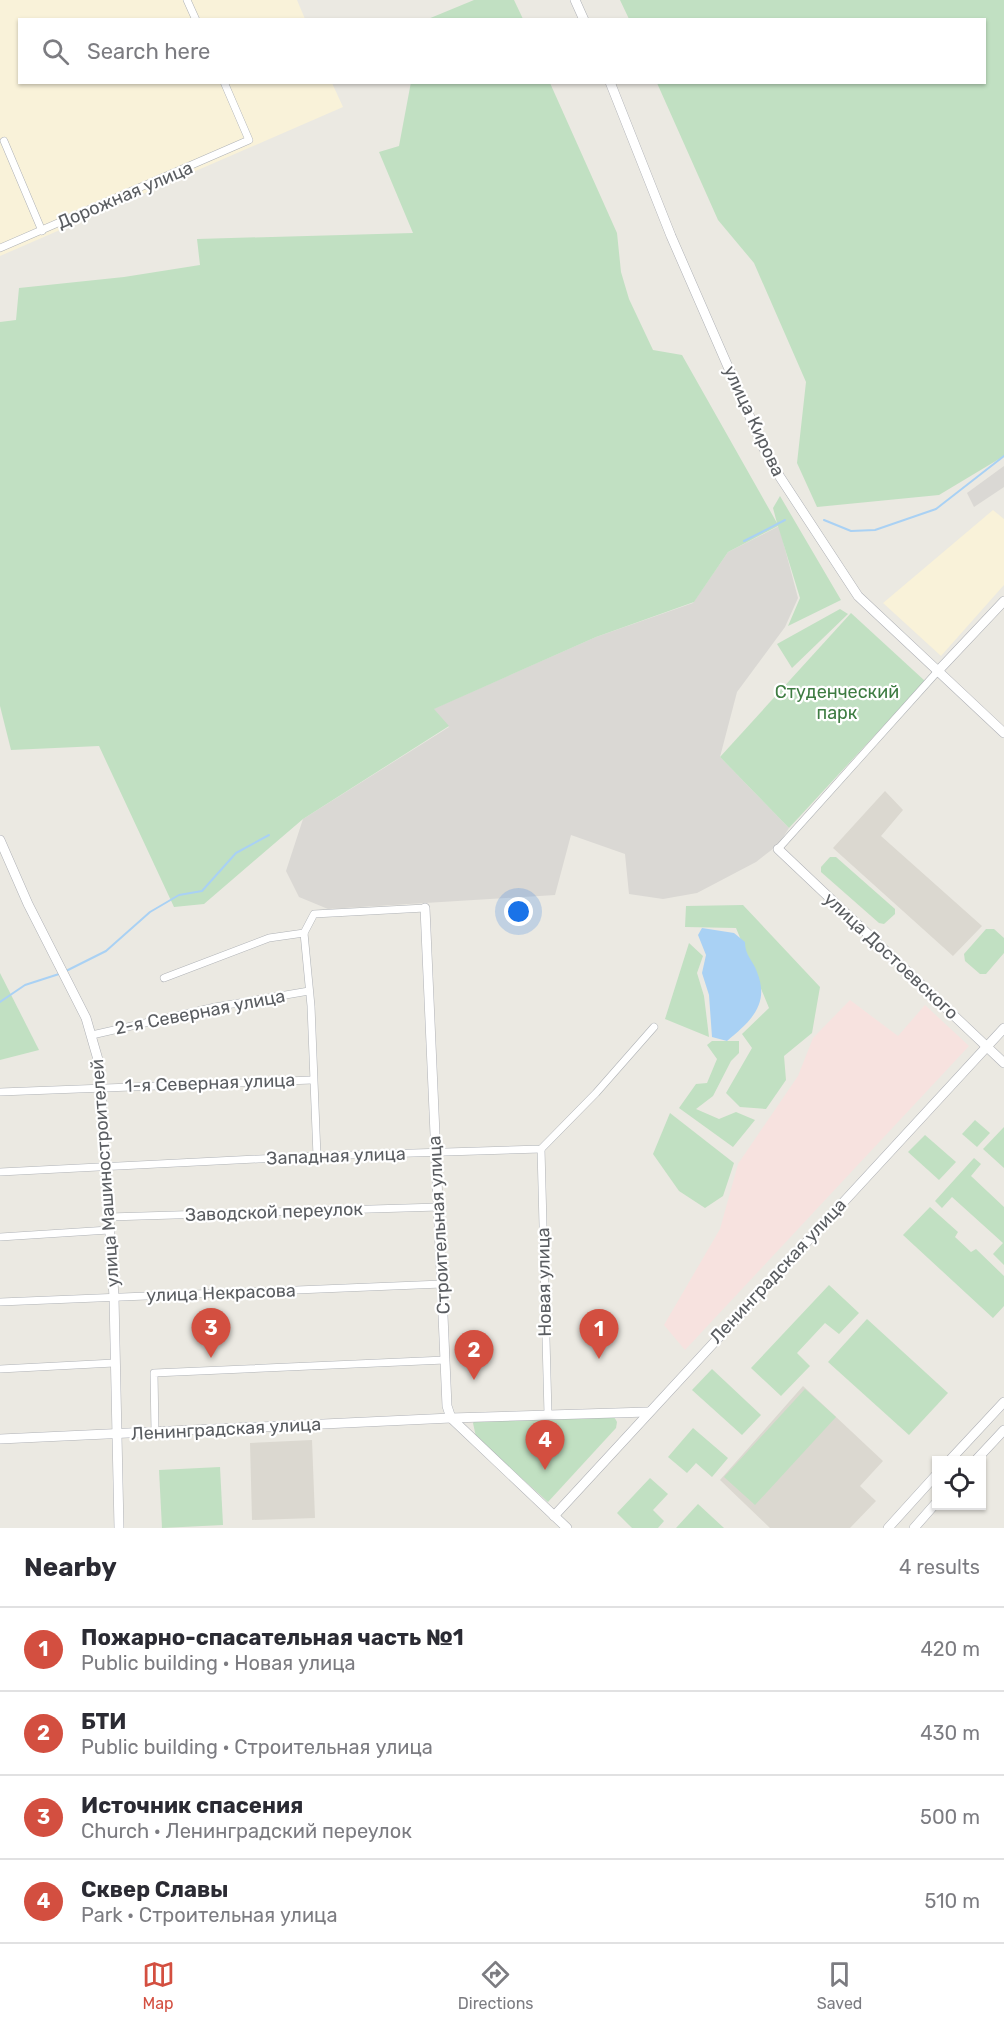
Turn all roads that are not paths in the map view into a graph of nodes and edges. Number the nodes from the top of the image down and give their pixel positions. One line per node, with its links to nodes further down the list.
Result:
1 (187, 0): 3 (street)
2 (575, 0): 4 (street)
3 (195, 18)
4 (583, 18)
5 (225, 84): 8 (street, Дорожная улица)
6 (611, 84): 11 (street, улица Кирова)
7 (3, 141): 8 (street)
8 (42, 231): 9 (street, Дорожная улица)
9 (0, 248)
10 (1004, 601): 11 (street)
11 (937, 672): 12 (street, улица Кирова); 14 (street)
12 (1004, 733)
13 (0, 840): 21 (street, улица Машиностроителей)
14 (778, 849): 22 (street, улица Достоевского)
15 (424, 908): 16 (street); 28 (street, Строительная улица)
16 (304, 933): 17 (street); 18 (street)
17 (164, 978)
18 (309, 991): 21 (street, 2-я Северная улица); 24 (street)
19 (654, 1027): 27 (street)
20 (1004, 1028): 22 (street, Ленинградская улица)
21 (92, 1035): 25 (street, улица Машиностроителей)
22 (987, 1046): 23 (street, улица Достоевского); 43 (street, Ленинградская улица)
23 (1004, 1063)
24 (312, 1080): 25 (street, 1-я Северная улица); 29 (street)
25 (102, 1088): 26 (street, 1-я Северная улица); 30 (street, улица Машиностроителей)
26 (0, 1092)
27 (541, 1149): 28 (street, Западная улица); 44 (street, Новая улица)
28 (436, 1153): 29 (street, Западная улица); 32 (street, Строительная улица)
29 (317, 1156): 30 (street, Западная улица)
30 (106, 1166): 31 (street, Западная улица); 33 (street, улица Машиностроителей)
31 (0, 1172)
32 (439, 1207): 33 (street, Заводской переулок); 36 (street, Строительная улица)
33 (109, 1217): 34 (street, улица Машиностроителей)
34 (109, 1230): 35 (street); 37 (street, улица Машиностроителей)
35 (0, 1237)
36 (442, 1284): 37 (street, улица Некрасова); 39 (street, Строительная улица)
37 (114, 1297): 38 (street, улица Некрасова); 40 (street, улица Машиностроителей)
38 (0, 1302)
39 (445, 1360): 45 (street, Строительная улица); 47 (street)
40 (114, 1363): 41 (street); 48 (street, улица Машиностроителей)
41 (0, 1369)
42 (1004, 1402): 50 (street)
43 (648, 1412): 44 (street, Ленинградская улица); 54 (street, Ленинградская улица)
44 (548, 1414): 45 (street, Ленинградская улица)
45 (451, 1418): 47 (street, Ленинградская улица); 54 (street)
46 (1004, 1430): 51 (street)
47 (155, 1432): 48 (street, Ленинградская улица)
48 (116, 1434): 49 (street, Ленинградская улица); 55 (street, улица Машиностроителей)
49 (0, 1439)
50 (955, 1456)
51 (981, 1456)
52 (932, 1479): 57 (street)
53 (932, 1508): 58 (street)
54 (554, 1515): 56 (street)
55 (119, 1528)
56 (567, 1528)
57 (888, 1528)
58 (914, 1528)

